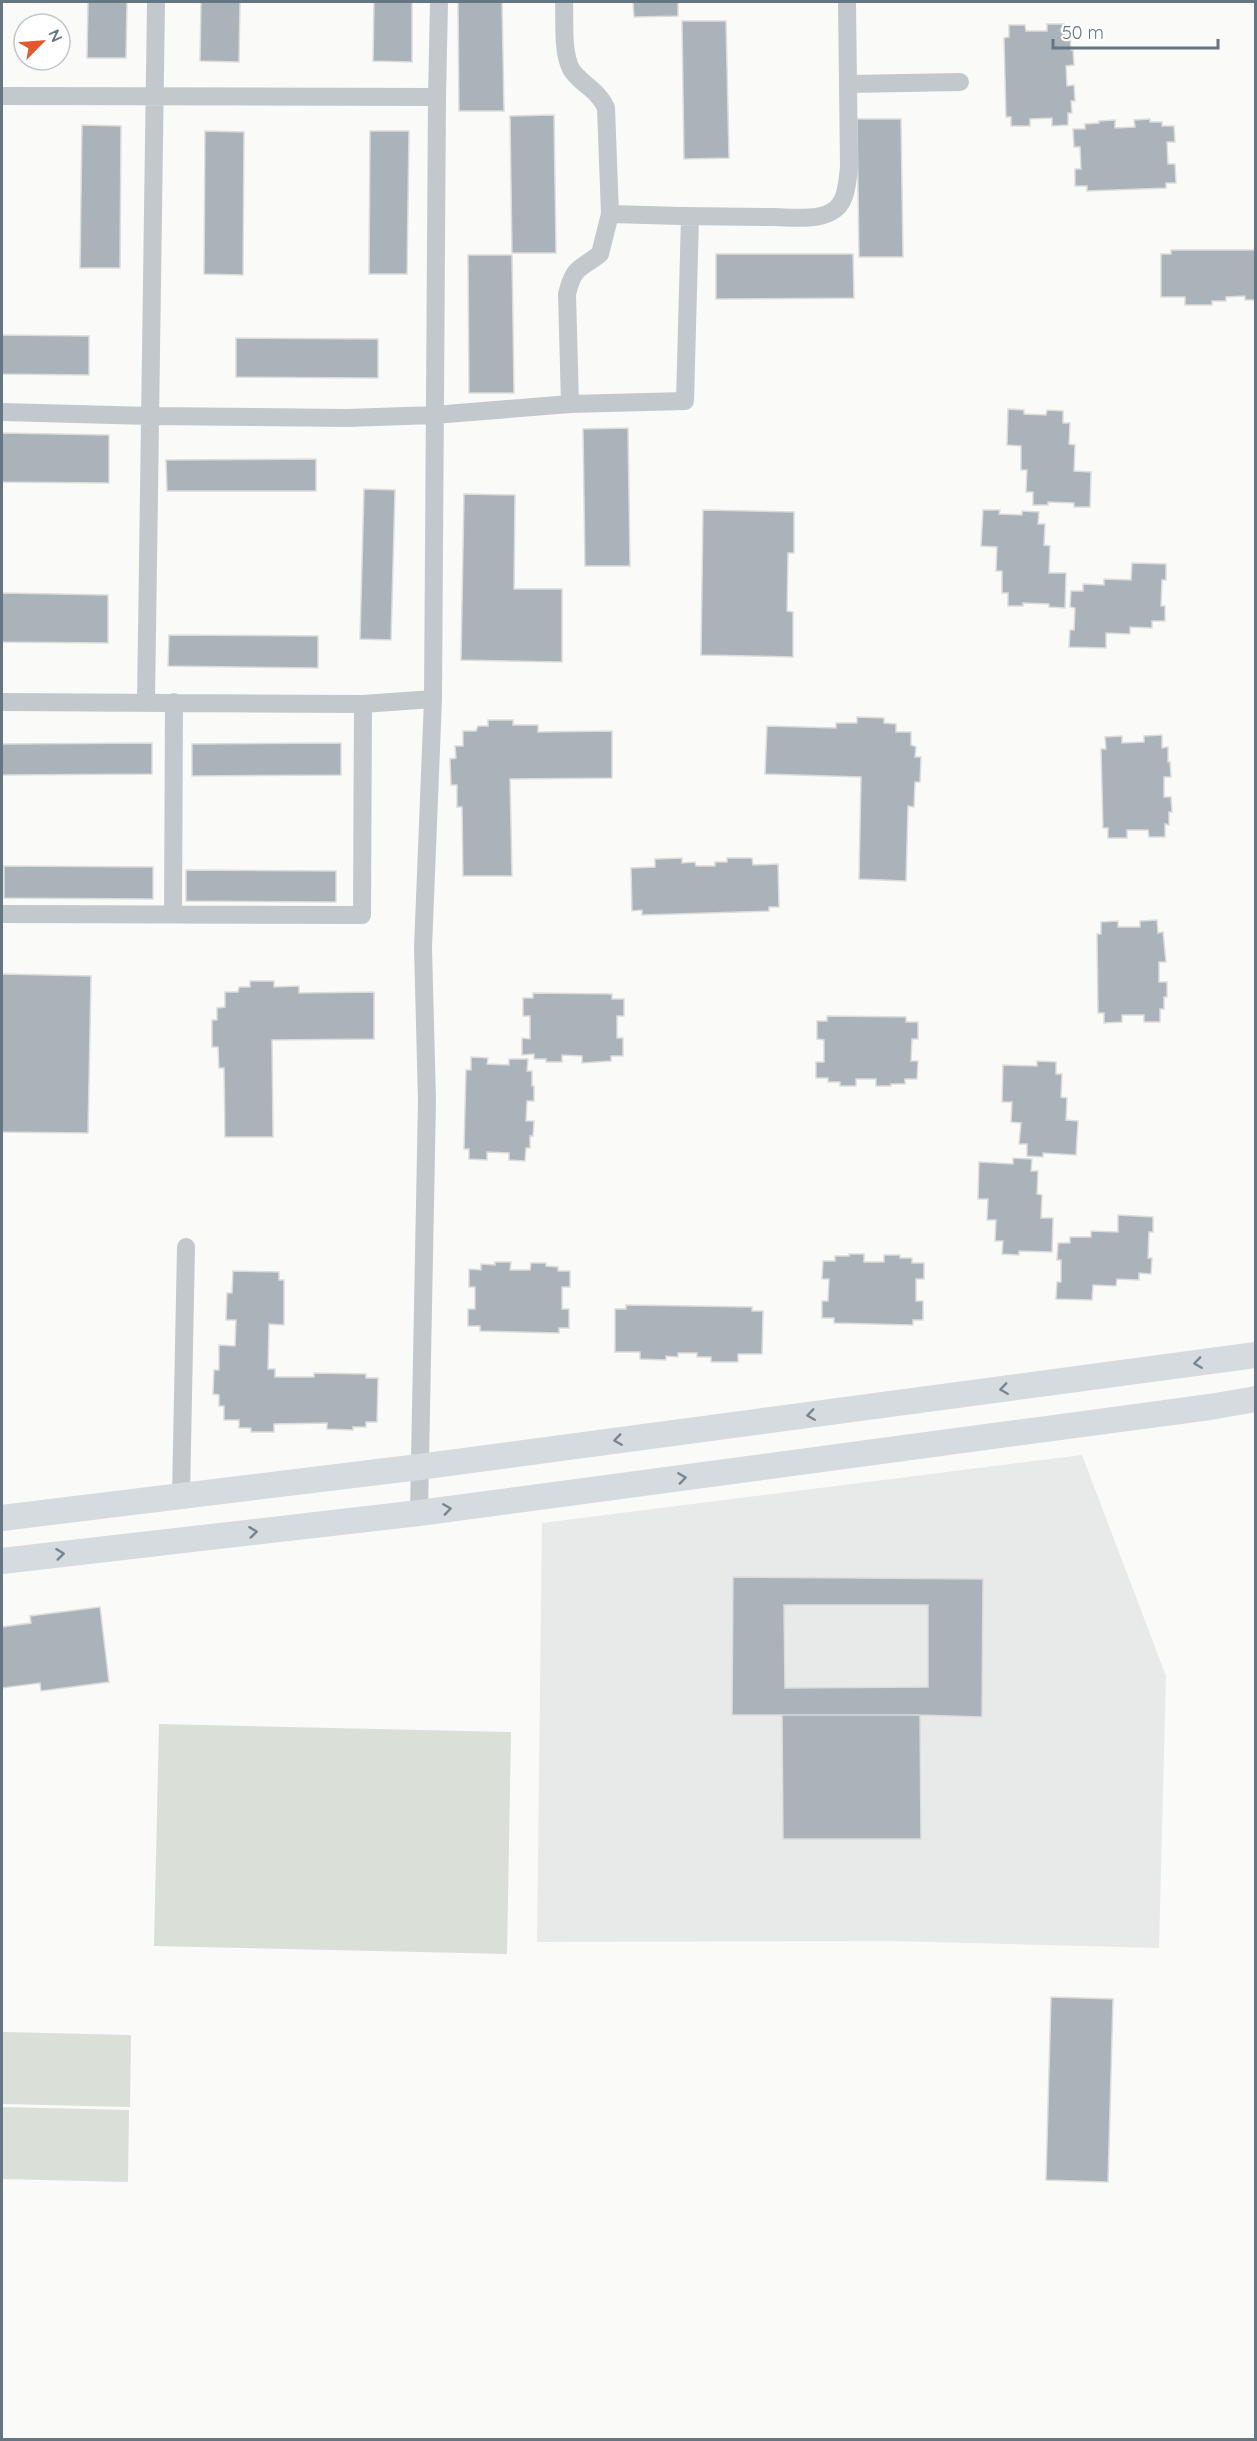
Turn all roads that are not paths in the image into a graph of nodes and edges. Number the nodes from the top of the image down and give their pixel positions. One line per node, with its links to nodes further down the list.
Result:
1 (156, 2): 8 (street)
2 (439, 2): 9 (street)
3 (564, 2): 10 (street)
4 (847, 2): 6 (street)
5 (960, 82): 6 (street)
6 (849, 84): 11 (street)
7 (2, 96): 8 (street)
8 (156, 97): 9 (street); 15 (street)
9 (437, 97): 14 (street)
10 (610, 214): 11 (street); 12 (street)
11 (690, 218): 12 (street)
12 (570, 404): 14 (street)
13 (2, 412): 15 (street)
14 (434, 415): 15 (street); 16 (street)
15 (150, 416): 18 (street)
16 (433, 699): 20 (street); 26 (street)
17 (2, 702): 18 (street)
18 (146, 702): 19 (street)
19 (174, 702): 20 (street); 22 (street)
20 (363, 704): 22 (street)
21 (2, 914): 22 (street)
22 (172, 914)
23 (186, 1246): 27 (street)
24 (1256, 1355): 26 (street, one-way to 26)
25 (1256, 1399): 28 (street, one-way to 25)
26 (419, 1467): 27 (street); 28 (street)
27 (181, 1496): 29 (street)
28 (419, 1513): 30 (street, one-way to 28)
29 (2, 1518)
30 (2, 1561)

